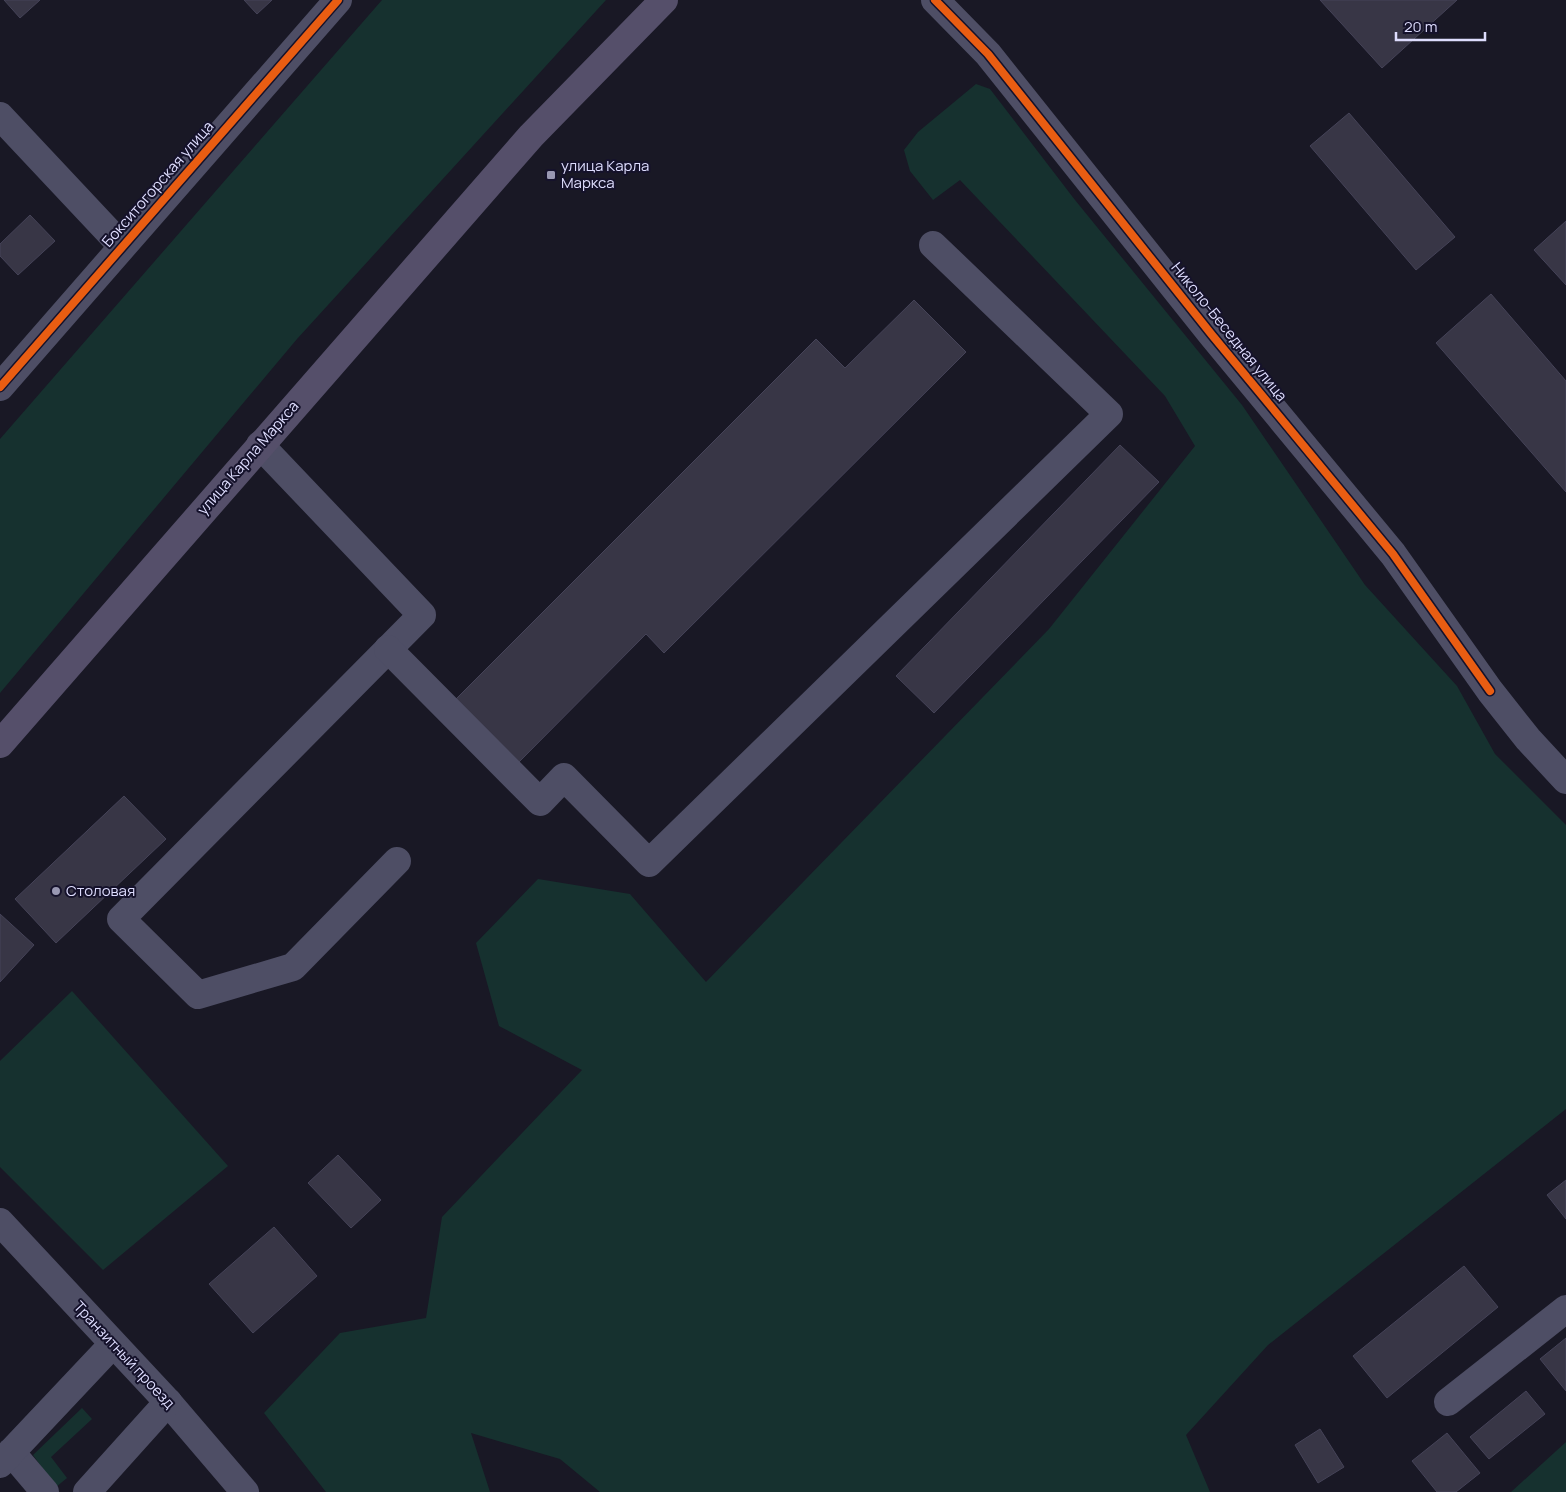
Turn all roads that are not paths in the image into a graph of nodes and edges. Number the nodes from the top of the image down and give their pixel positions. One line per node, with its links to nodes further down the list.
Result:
1 (338, 0): 6 (street, Бокситогорская улица)
2 (664, 0): 8 (main road, улица Карла Маркса)
3 (935, 0): 11 (street, Николо-Беседная улица)
4 (0, 116): 6 (street)
5 (933, 245): 9 (street)
6 (122, 246): 7 (street, Бокситогорская улица)
7 (0, 387)
8 (260, 445): 9 (street); 10 (main road, улица Карла Маркса)
9 (388, 649): 12 (street)
10 (0, 744)
11 (1566, 780)
12 (397, 861)
13 (0, 1222): 15 (street, Транзитный проезд)
14 (1566, 1309): 17 (street)
15 (113, 1344): 16 (street, Транзитный проезд); 18 (street)
16 (168, 1402): 20 (street); 21 (street, Транзитный проезд)
17 (1448, 1402)
18 (6, 1458): 19 (street)
19 (45, 1492)
20 (87, 1492)
21 (245, 1492)

